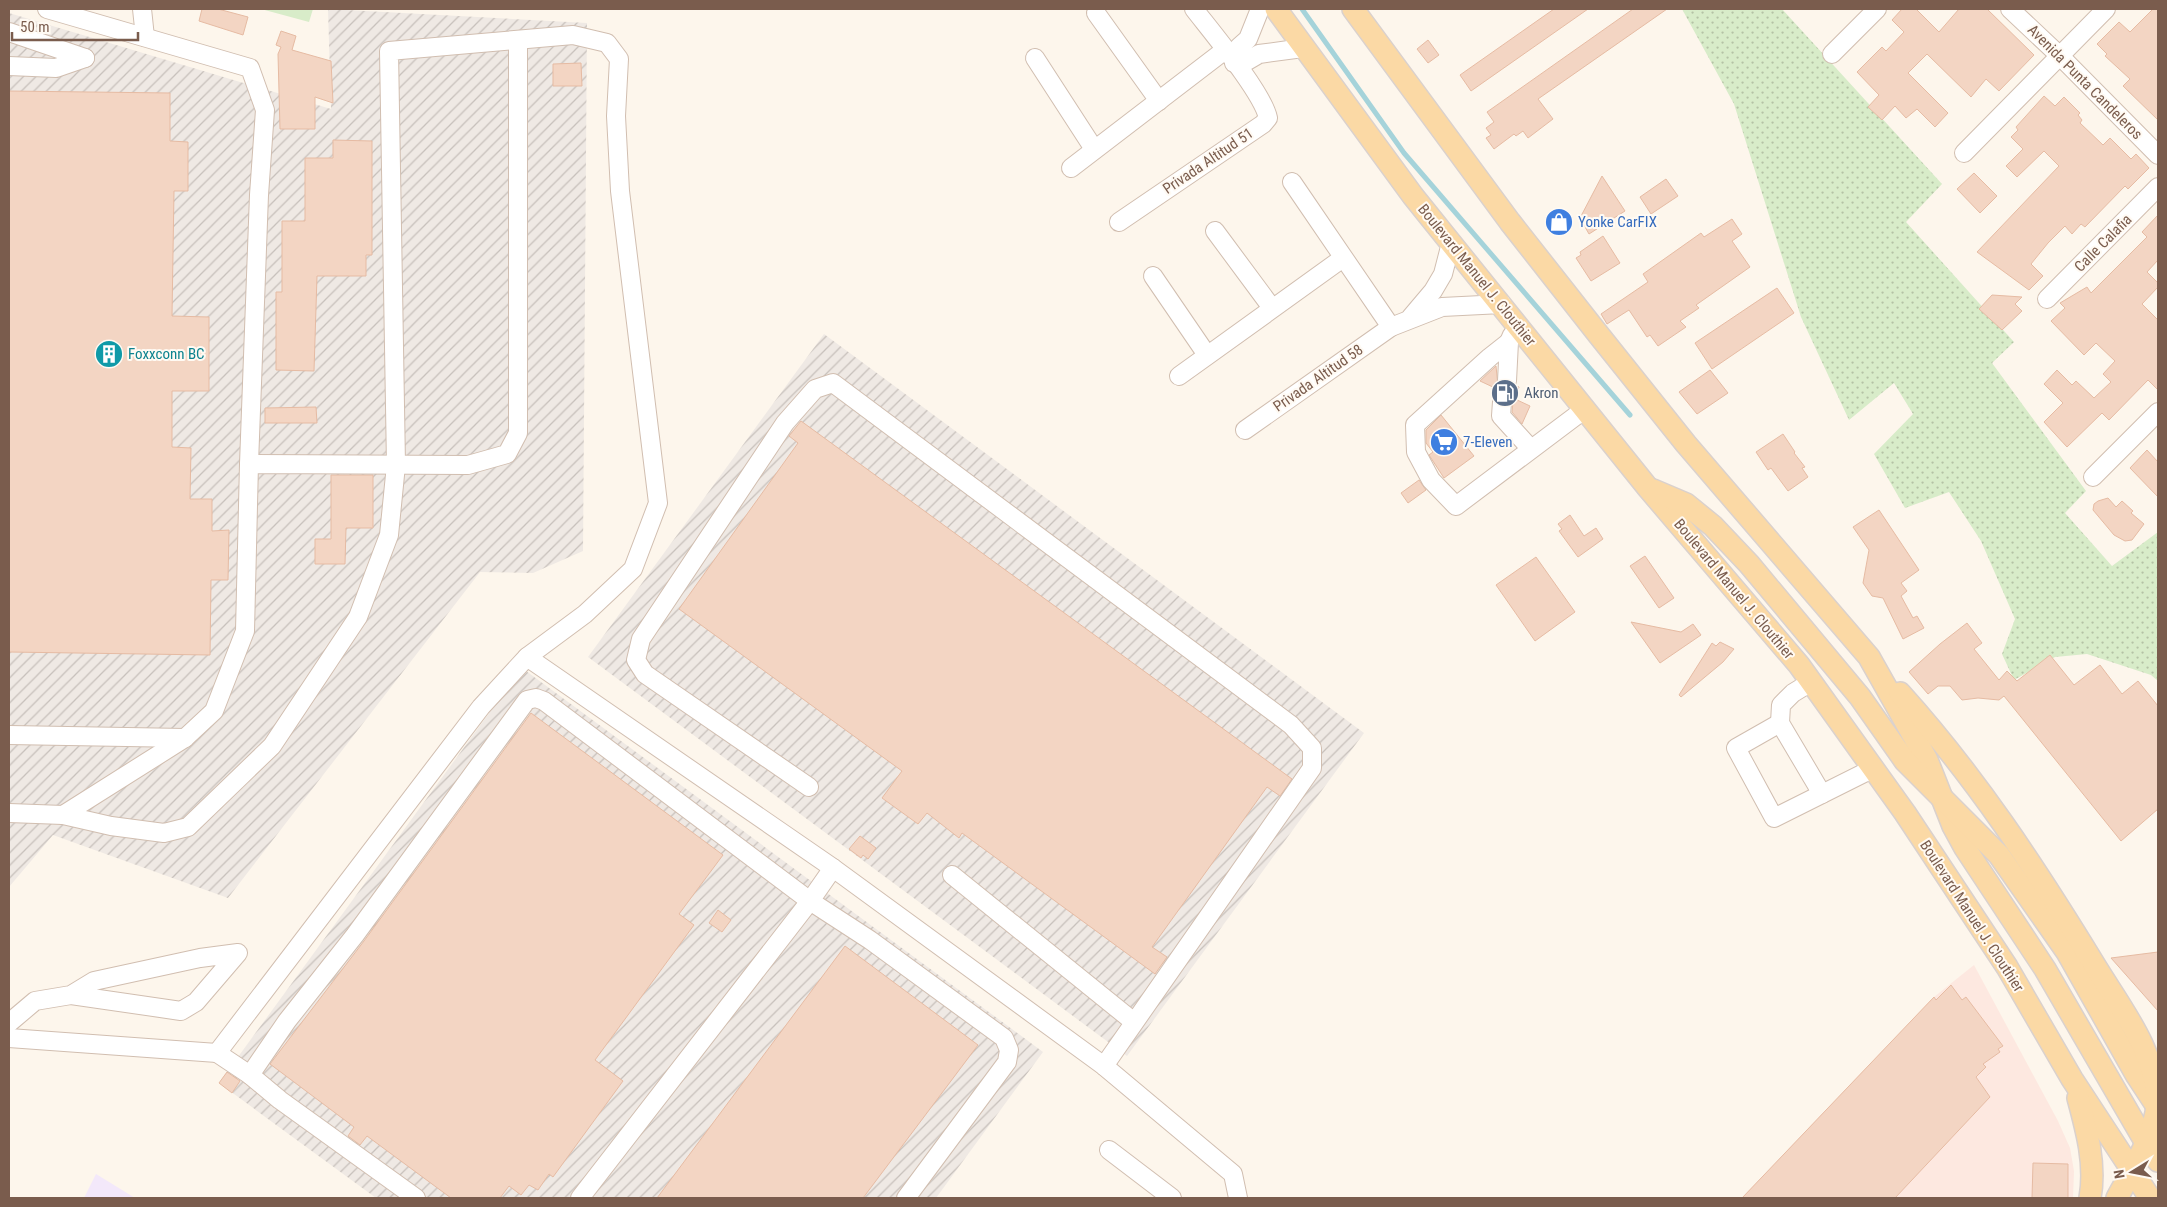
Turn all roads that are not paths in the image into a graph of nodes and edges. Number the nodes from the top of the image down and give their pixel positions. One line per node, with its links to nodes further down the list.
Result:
1 (46, 9): 12 (street)
2 (142, 9): 12 (street)
3 (1194, 9): 16 (street, Privada Altitud 51)
4 (1260, 9): 16 (street)
5 (1276, 9): 14 (main road, Boulevard Manuel J. Clouthier)
6 (1877, 9): 15 (street)
7 (2010, 9): 17 (street, Avenida Punta Candeleros)
8 (2106, 9): 17 (street)
9 (1357, 10): 51 (main road, Boulevard Manuel J. Clouthier)
10 (1096, 13): 20 (street)
11 (9, 32): 19 (street)
12 (145, 37): 46 (street)
13 (518, 40): 47 (street); 47 (street); 50 (street)
14 (1303, 48): 16 (street); 29 (main road, Boulevard Manuel J. Clouthier)
15 (1832, 54)
16 (1230, 56): 20 (street); 27 (street, Privada Altitud 51)
17 (2060, 56): 22 (street); 23 (street, Avenida Punta Candeleros)
18 (1035, 58): 21 (street)
19 (9, 66)
20 (1159, 101): 21 (street)
21 (1094, 149): 24 (street)
22 (1964, 153)
23 (2158, 155)
24 (1071, 168)
25 (1292, 182): 30 (street)
26 (2158, 187): 32 (street, Calle Calafia)
27 (1119, 222)
28 (1215, 231): 34 (street)
29 (1451, 243): 33 (main road, Boulevard Manuel J. Clouthier); 35 (street)
30 (1343, 258): 34 (street); 36 (street)
31 (1153, 276): 38 (street)
32 (2047, 299)
33 (1502, 304): 35 (street, Privada Altitud 58); 37 (main road, Boulevard Manuel J. Clouthier)
34 (1272, 308): 38 (street)
35 (1410, 320): 36 (street, Privada Altitud 58)
36 (1391, 327): 44 (street, Privada Altitud 58)
37 (1513, 333): 40 (street); 42 (main road, Boulevard Manuel J. Clouthier); 45 (street)
38 (1207, 355): 39 (street)
39 (1180, 376)
40 (1507, 381)
41 (1502, 402): 45 (street)
42 (1585, 409): 45 (street); 49 (main road, Boulevard Manuel J. Clouthier)
43 (2158, 412): 48 (street)
44 (1246, 430)
45 (1530, 448)
46 (249, 464): 47 (street); 55 (street)
47 (396, 465): 61 (street)
48 (2093, 477)
49 (1648, 488): 52 (main road, Boulevard Manuel J. Clouthier); 59 (main road)
50 (527, 657): 62 (street); 69 (street)
51 (1869, 657): 59 (main road, Boulevard Manuel J. Clouthier); 71 (main road)
52 (1811, 682): 53 (street); 56 (main road, Boulevard Manuel J. Clouthier)
53 (1780, 722): 58 (street); 58 (street)
54 (9, 735): 55 (street)
55 (185, 738): 61 (street)
56 (1874, 768): 58 (street); 73 (main road, Boulevard Manuel J. Clouthier)
57 (809, 787): 66 (street)
58 (1822, 794)
59 (1944, 799): 74 (main road); 75 (main road, Boulevard Manuel J. Clouthier)
60 (9, 813): 61 (street)
61 (63, 815)
62 (833, 868): 64 (street); 70 (street)
63 (952, 875): 66 (street)
64 (810, 901): 72 (street); 81 (street); 82 (street)
65 (71, 995): 65 (street); 67 (street)
66 (1134, 1022): 70 (street)
67 (9, 1023)
68 (9, 1038): 69 (street)
69 (217, 1053): 72 (street)
70 (1104, 1066): 84 (street)
71 (2155, 1068): 74 (main road)
72 (250, 1075): 80 (street)
73 (2072, 1079): 78 (main road, Boulevard Manuel J. Clouthier); 85 (main road)
74 (2158, 1107): 75 (main road)
75 (2146, 1143): 77 (main road, Boulevard Manuel J. Clouthier); 78 (main road)
76 (1109, 1150): 83 (street)
77 (2158, 1161)
78 (2132, 1171): 86 (main road); 87 (main road, Boulevard Manuel J. Clouthier)
79 (2158, 1193): 88 (main road)
80 (416, 1198)
81 (580, 1198)
82 (906, 1198)
83 (1172, 1198)
84 (1238, 1198)
85 (2090, 1198)
86 (2117, 1198)
87 (2150, 1198)
88 (2154, 1198)

